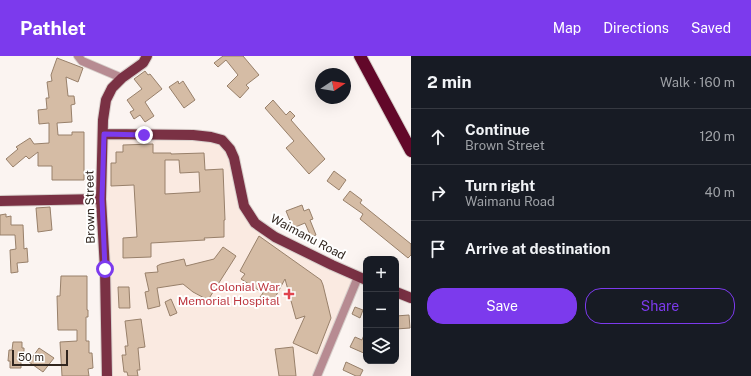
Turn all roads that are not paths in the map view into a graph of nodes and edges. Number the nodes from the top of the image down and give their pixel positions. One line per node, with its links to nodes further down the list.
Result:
1 (78, 56): 4 (street)
2 (147, 56): 4 (main road)
3 (360, 56): 6 (highway)
4 (122, 78): 5 (main road)
5 (104, 134): 7 (main road, Brown Street); 9 (main road, Waimanu Road)
6 (411, 152)
7 (102, 199): 8 (main road); 12 (main road, Brown Street)
8 (0, 201)
9 (362, 278): 13 (street)
10 (399, 293): 11 (main road)
11 (411, 298)
12 (107, 376)
13 (317, 376)

